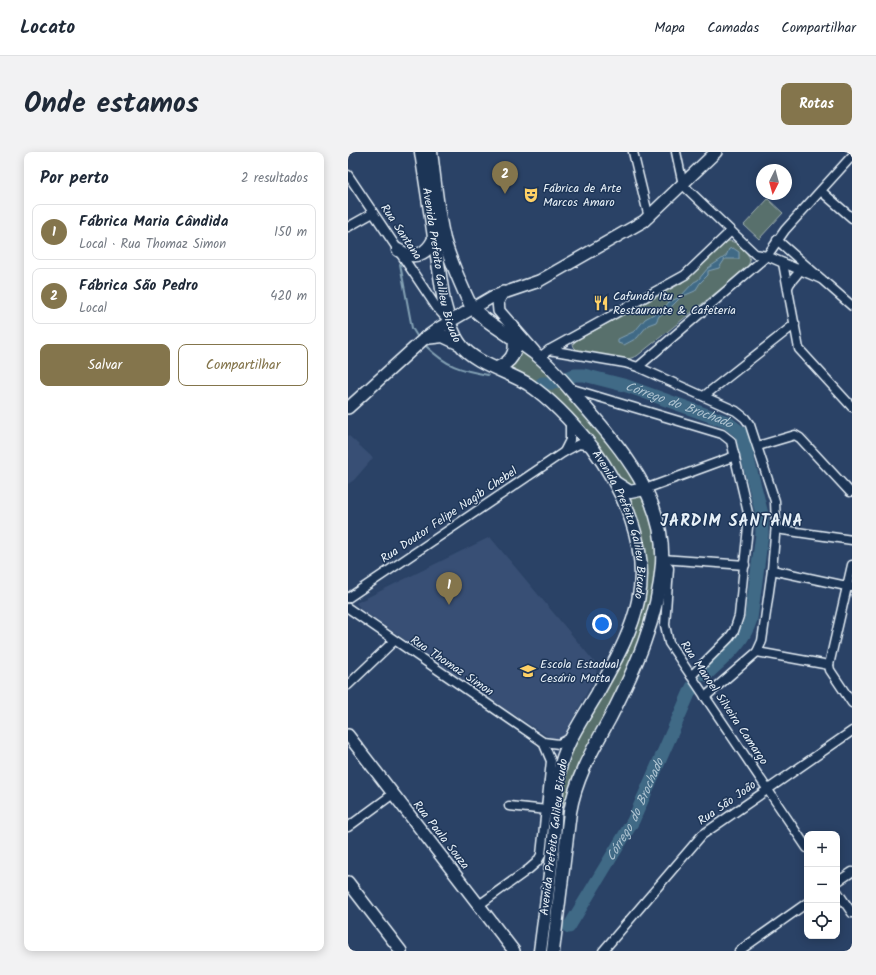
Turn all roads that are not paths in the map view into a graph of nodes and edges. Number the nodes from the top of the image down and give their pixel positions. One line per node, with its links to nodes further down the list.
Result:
1 (421, 152): 15 (main road, Avenida Prefeito Galileu Bicudo)
2 (431, 152): 26 (main road, Avenida Prefeito Galileu Bicudo)
3 (633, 152): 11 (street)
4 (676, 152): 8 (street)
5 (716, 152): 8 (main road)
6 (852, 156): 9 (street)
7 (348, 175): 10 (street, Rua Santana)
8 (683, 185): 11 (main road); 14 (street)
9 (821, 191): 12 (street); 16 (street)
10 (373, 213): 13 (street); 17 (street, Rua Santana)
11 (649, 218): 24 (main road)
12 (852, 218)
13 (348, 227)
14 (730, 231): 18 (street); 33 (street)
15 (434, 240): 17 (main road); 27 (main road, Avenida Prefeito Galileu Bicudo)
16 (776, 240): 18 (street); 19 (street)
17 (398, 250): 27 (street, Rua Santana)
18 (767, 256): 20 (street); 34 (street)
19 (800, 261): 21 (street); 22 (street)
20 (783, 263): 21 (street); 23 (street)
21 (800, 270): 22 (street); 23 (street)
22 (822, 279): 25 (street)
23 (788, 287): 28 (street)
24 (503, 292): 26 (main road); 29 (main road)
25 (852, 306)
26 (472, 308): 27 (main road); 31 (main road, Avenida Prefeito Galileu Bicudo)
27 (449, 321): 30 (main road); 32 (main road, Avenida Prefeito Galileu Bicudo)
28 (795, 324): 37 (street); 38 (street)
29 (514, 326): 31 (main road); 33 (main road)
30 (425, 338): 32 (main road); 39 (main road)
31 (515, 341): 33 (main road, Avenida Prefeito Galileu Bicudo); 35 (main road)
32 (460, 344): 35 (main road, Avenida Prefeito Galileu Bicudo)
33 (542, 354): 34 (street); 36 (main road, Avenida Prefeito Galileu Bicudo)
34 (638, 367): 37 (street)
35 (497, 368): 40 (main road, Avenida Prefeito Galileu Bicudo)
36 (568, 387): 44 (street); 46 (main road, Avenida Prefeito Galileu Bicudo)
37 (704, 396): 42 (street)
38 (852, 407)
39 (348, 408)
40 (570, 421): 41 (main road, Avenida Prefeito Galileu Bicudo); 43 (street)
41 (591, 446): 43 (street, Rua Doutor Felipe Nagib Chebel); 45 (main road, Avenida Prefeito Galileu Bicudo)
42 (758, 446): 47 (street); 48 (street)
43 (564, 452): 55 (street, Rua Doutor Felipe Nagib Chebel)
44 (735, 456): 46 (street); 51 (street)
45 (616, 484): 46 (main road); 66 (main road, Avenida Prefeito Galileu Bicudo)
46 (645, 489): 50 (main road, Avenida Prefeito Galileu Bicudo)
47 (850, 492)
48 (776, 529): 49 (street); 53 (street)
49 (852, 540)
50 (662, 560): 51 (street); 60 (street, Rua Manoel Silveira Camargo); 84 (main road, Avenida Prefeito Galileu Bicudo)
51 (745, 565): 60 (street)
52 (852, 565): 54 (street)
53 (772, 570): 54 (street); 58 (street)
54 (850, 586): 59 (street)
55 (348, 598)
56 (348, 608): 57 (street, Rua Thomaz Simon)
57 (394, 641): 61 (street); 67 (street, Rua Thomaz Simon)
58 (757, 652): 59 (street); 62 (street)
59 (829, 665): 63 (street)
60 (691, 676): 62 (street, Rua Manoel Silveira Camargo)
61 (348, 685)
62 (705, 697): 68 (street, Rua Manoel Silveira Camargo)
63 (852, 703)
64 (852, 731): 68 (street, Rua São João)
65 (348, 735): 69 (main road, Rua Paula Souza)
66 (572, 736): 67 (street); 83 (main road, Avenida Prefeito Galileu Bicudo)
67 (543, 742): 71 (street)
68 (767, 789): 73 (street, Rua Manoel Silveira Camargo); 85 (street, Rua São João)
69 (393, 794): 72 (street); 79 (main road, Rua Paula Souza)
70 (509, 806): 71 (street)
71 (546, 810): 79 (street)
72 (348, 827)
73 (804, 844)
74 (852, 872): 75 (street)
75 (840, 880)
76 (348, 882): 81 (main road)
77 (840, 895): 80 (street)
78 (804, 905): 86 (street)
79 (479, 906): 82 (main road, Rua Paula Souza)
80 (852, 913)
81 (401, 951)
82 (514, 951)
83 (540, 951)
84 (553, 951)
85 (603, 951)
86 (740, 951)

